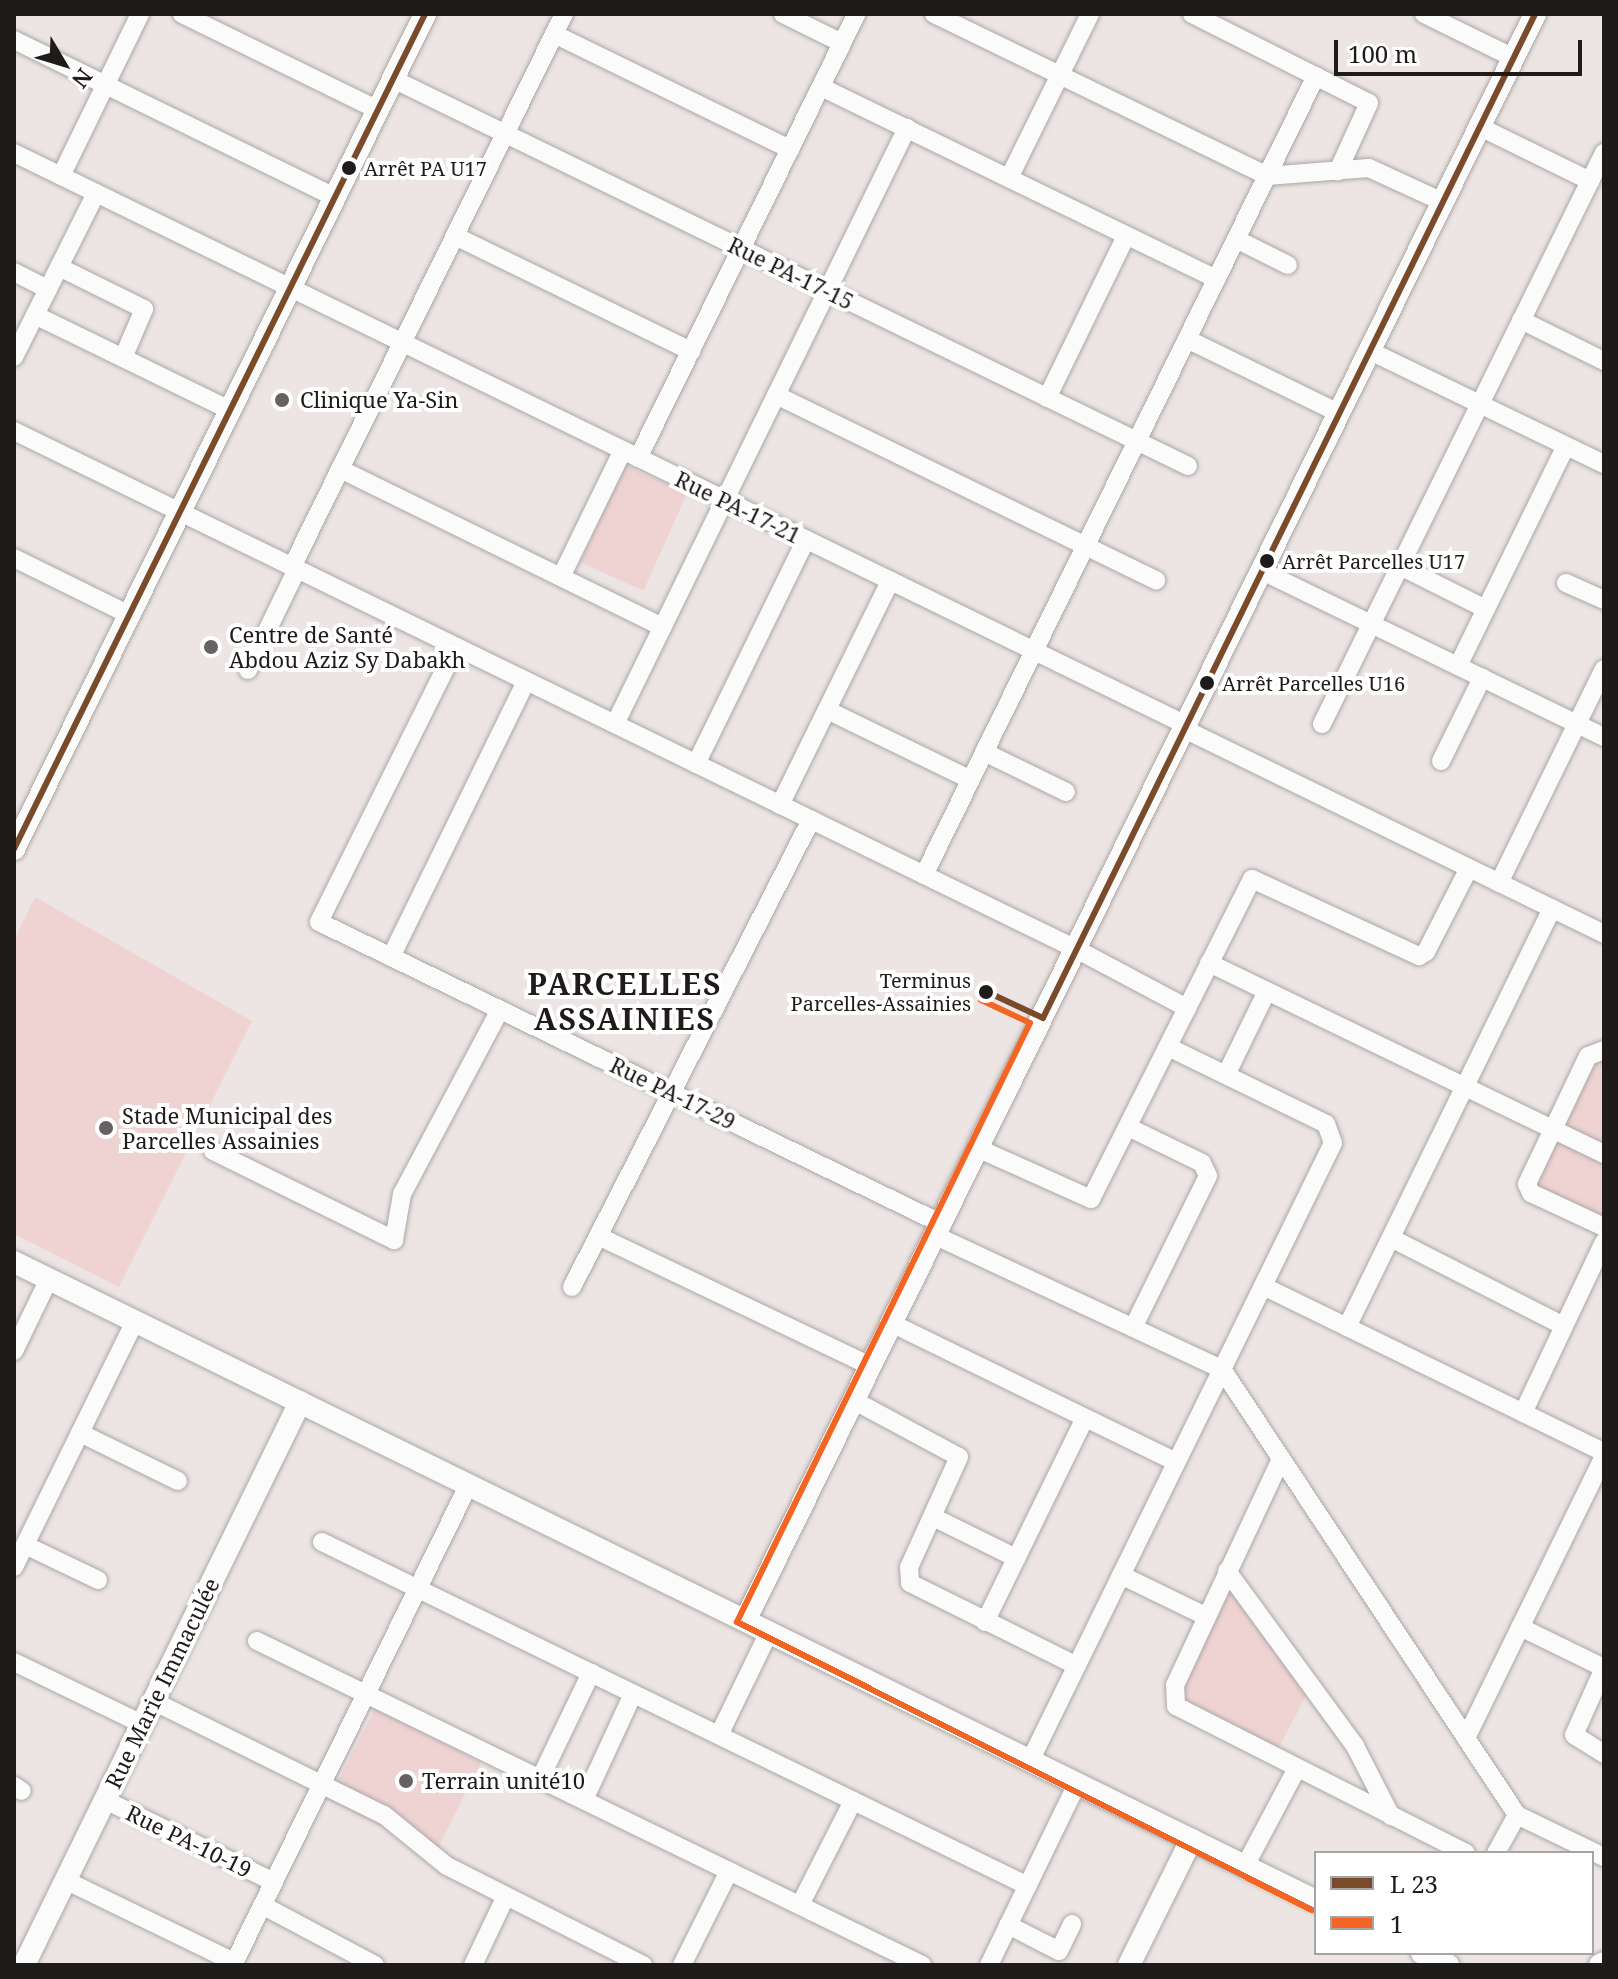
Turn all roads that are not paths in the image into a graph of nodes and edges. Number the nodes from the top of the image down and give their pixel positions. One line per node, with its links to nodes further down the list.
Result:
1 (140, 14): 19 (street)
2 (182, 14): 21 (street)
3 (425, 14): 18 (street)
4 (564, 14): 12 (street)
5 (783, 14): 14 (street)
6 (856, 14): 14 (street)
7 (934, 14): 16 (street)
8 (1090, 14): 16 (street)
9 (1192, 14): 17 (street)
10 (1424, 14): 15 (street)
11 (1535, 14): 15 (street)
12 (554, 34): 24 (street); 25 (street)
13 (14, 40): 19 (street)
14 (842, 43): 20 (street)
15 (1514, 58): 22 (street)
16 (1060, 75): 30 (street); 31 (street)
17 (1316, 76): 28 (street); 30 (street)
18 (393, 79): 21 (street); 24 (street, Rue PA-17-15)
19 (106, 84): 29 (street); 34 (street)
20 (821, 87): 23 (street); 25 (street)
21 (378, 110): 34 (street)
22 (1480, 127): 32 (street); 35 (street)
23 (907, 128): 31 (street); 46 (street)
24 (505, 133): 36 (street); 39 (street, Rue PA-17-15)
25 (790, 149): 39 (street)
26 (14, 153): 29 (street, Rue PA-17-21)
27 (1604, 153): 32 (street)
28 (1338, 171): 30 (street); 35 (street)
29 (61, 176): 33 (street, Rue PA-17-21)
30 (1267, 176): 38 (street)
31 (1009, 178): 37 (street)
32 (1590, 181): 48 (street)
33 (96, 193): 41 (street); 44 (street, Rue PA-17-21)
34 (335, 197): 44 (street)
35 (1443, 202): 52 (street)
36 (455, 236): 50 (street); 51 (street)
37 (1126, 236): 43 (street); 57 (street)
38 (1236, 239): 40 (street); 43 (street)
39 (741, 249): 46 (street, Rue PA-17-15); 51 (street)
40 (1288, 265)
41 (59, 267): 45 (street); 54 (street)
42 (14, 272): 45 (street)
43 (1216, 279): 49 (street)
44 (290, 288): 50 (street, Rue PA-17-21); 59 (street)
45 (48, 289): 47 (street)
46 (827, 290): 56 (street); 57 (street, Rue PA-17-15)
47 (35, 315): 53 (street); 54 (street)
48 (1521, 320): 55 (street); 58 (street)
49 (1187, 339): 60 (street); 62 (street)
50 (402, 343): 64 (street, Rue PA-17-21); 67 (street)
51 (691, 351): 64 (street)
52 (1370, 351): 58 (street); 60 (street)
53 (14, 357)
54 (123, 358): 59 (street)
55 (1604, 361)
56 (776, 395): 68 (street); 71 (street)
57 (1047, 398): 62 (street, Rue PA-17-15)
58 (1479, 404): 63 (street); 73 (street)
59 (230, 410): 69 (street)
60 (1339, 413): 75 (street)
61 (14, 431): 69 (street)
62 (1137, 441): 66 (street, Rue PA-17-15); 71 (street)
63 (1566, 446): 65 (street); 81 (street)
64 (630, 454): 68 (street, Rue PA-17-21); 76 (street)
65 (1604, 464)
66 (1188, 466)
67 (340, 469): 74 (street); 76 (street)
68 (725, 500): 70 (street, Rue PA-17-21); 84 (street)
69 (180, 512): 74 (street); 82 (street)
70 (806, 539): 78 (street, Rue PA-17-21); 100 (street)
71 (1085, 546): 77 (street); 86 (street)
72 (14, 558): 82 (street)
73 (1400, 566): 81 (street); 83 (street)
74 (295, 568): 85 (street); 89 (street)
75 (1262, 571): 83 (street); 96 (street)
76 (561, 577): 84 (street)
77 (1156, 580)
78 (890, 581): 86 (street, Rue PA-17-21); 92 (street)
79 (1566, 583): 80 (street)
80 (1604, 600)
81 (1486, 609): 87 (street)
82 (130, 615): 105 (street)
83 (1371, 624): 87 (street); 94 (street)
84 (662, 627): 93 (street)
85 (456, 647): 91 (street); 112 (street, Rue PA-17-29)
86 (1034, 651): 96 (street, Rue PA-17-21); 98 (street)
87 (1458, 666): 90 (street)
88 (1604, 669): 95 (street)
89 (248, 670)
90 (1482, 678): 95 (street); 99 (street)
91 (526, 681): 93 (street); 112 (street)
92 (827, 710): 101 (street); 103 (street)
93 (615, 724): 100 (street)
94 (1322, 724)
95 (1577, 724): 97 (street); 108 (street)
96 (1185, 727): 106 (street, Rue PA-17-21); 111 (street)
97 (1604, 737)
98 (984, 752): 101 (street); 102 (street)
99 (1441, 761)
100 (696, 764): 103 (street)
101 (971, 780): 107 (street)
102 (1066, 792)
103 (780, 805): 104 (street)
104 (811, 820): 107 (street); 121 (street)
105 (16, 840)
106 (1469, 868): 108 (street, Rue PA-17-21); 113 (street)
107 (924, 875): 111 (street)
108 (1499, 883): 109 (street, Rue PA-17-21)
109 (1552, 909): 110 (street, Rue PA-17-21); 120 (street)
110 (1604, 934)
111 (1076, 949): 115 (street); 124 (street)
112 (391, 957): 116 (street, Rue PA-17-29)
113 (1209, 963): 114 (street); 115 (street)
114 (1267, 991): 119 (street); 120 (street)
115 (1187, 1008): 117 (street)
116 (500, 1010): 121 (street, Rue PA-17-29); 125 (street)
117 (1168, 1047): 119 (street); 122 (street)
118 (1604, 1050): 123 (street)
119 (1226, 1075): 134 (street)
120 (1464, 1088): 123 (street); 130 (street)
121 (671, 1092): 128 (street, Rue PA-17-29); 129 (street)
122 (1128, 1127): 124 (street); 140 (street)
123 (1553, 1131): 126 (street); 127 (street)
124 (977, 1148): 128 (street)
125 (213, 1151)
126 (1604, 1154)
127 (1604, 1227)
128 (937, 1229): 137 (street); 140 (street, Rue PA-17-29)
129 (598, 1236): 135 (street); 142 (street)
130 (1391, 1238): 138 (street); 139 (street)
131 (1604, 1242): 138 (street)
132 (14, 1262): 133 (street)
133 (49, 1279): 136 (street); 141 (street)
134 (1263, 1286): 139 (street); 143 (street)
135 (572, 1287)
136 (135, 1321): 145 (street); 148 (street)
137 (891, 1323): 142 (street); 147 (street)
138 (1564, 1326): 146 (street)
139 (1347, 1327): 146 (street)
140 (1133, 1328): 143 (street, Rue PA-17-29)
141 (14, 1351)
142 (870, 1366): 144 (street)
143 (1222, 1369): 150 (street); 151 (street)
144 (853, 1400): 154 (street); 164 (street)
145 (300, 1402): 153 (street); 175 (street, Rue Marie Immaculée)
146 (1523, 1413): 149 (street)
147 (1085, 1418): 151 (street); 157 (street)
148 (80, 1433): 152 (street); 156 (street)
149 (1604, 1454): 166 (street)
150 (1281, 1459): 159 (street); 178 (street)
151 (1176, 1462): 160 (street)
152 (178, 1481)
153 (469, 1484): 162 (street); 164 (street)
154 (933, 1517): 157 (street); 165 (street)
155 (322, 1542): 162 (street)
156 (25, 1545): 158 (street); 161 (street)
157 (1016, 1558): 165 (street)
158 (14, 1567)
159 (1227, 1571): 163 (street); 189 (street)
160 (1121, 1575): 163 (street); 170 (street)
161 (98, 1580)
162 (418, 1588): 172 (street); 173 (street)
163 (1205, 1616): 181 (street)
164 (746, 1619): 167 (street)
165 (985, 1622): 170 (street)
166 (1520, 1627): 171 (street); 178 (street)
167 (769, 1632): 177 (street); 180 (street)
168 (257, 1641): 173 (street)
169 (14, 1662): 176 (street)
170 (1077, 1666): 180 (street)
171 (1604, 1668): 179 (street)
172 (591, 1673): 174 (street); 182 (street)
173 (366, 1694): 182 (street); 183 (street)
174 (633, 1694): 177 (street); 186 (street)
175 (153, 1701): 176 (street, Rue Marie Immaculée); 183 (street)
176 (142, 1724): 185 (street, Rue Marie Immaculée)
177 (719, 1735): 187 (street)
178 (1466, 1738): 188 (street)
179 (1604, 1754)
180 (1030, 1761): 184 (street)
181 (1296, 1770): 189 (street); 194 (street)
182 (540, 1779): 186 (street)
183 (323, 1783): 197 (street); 199 (street)
184 (1077, 1784): 190 (street); 198 (street)
185 (105, 1800): 196 (street, Rue Marie Immaculée); 197 (street, Rue PA-10-19)
186 (584, 1800): 195 (street)
187 (853, 1801): 198 (street); 202 (street)
188 (1517, 1815): 192 (street); 193 (street)
189 (1391, 1816): 191 (street)
190 (1191, 1840): 194 (street); 213 (street)
191 (1462, 1851)
192 (1497, 1851)
193 (1592, 1851)
194 (1245, 1866): 200 (street)
195 (729, 1871): 202 (street); 210 (street)
196 (65, 1880): 205 (street); 206 (street, Rue Marie Immaculée)
197 (274, 1882): 201 (street)
198 (1028, 1886): 204 (street)
199 (505, 1898): 208 (street); 209 (street)
200 (1314, 1900)
201 (262, 1905): 205 (street); 207 (street)
202 (800, 1905): 211 (street)
203 (1072, 1924): 204 (street)
204 (1008, 1925): 212 (street)
205 (234, 1964)
206 (24, 1965)
207 (375, 1965)
208 (473, 1965)
209 (643, 1965)
210 (682, 1965)
211 (922, 1965)
212 (989, 1965)
213 (1129, 1965)

